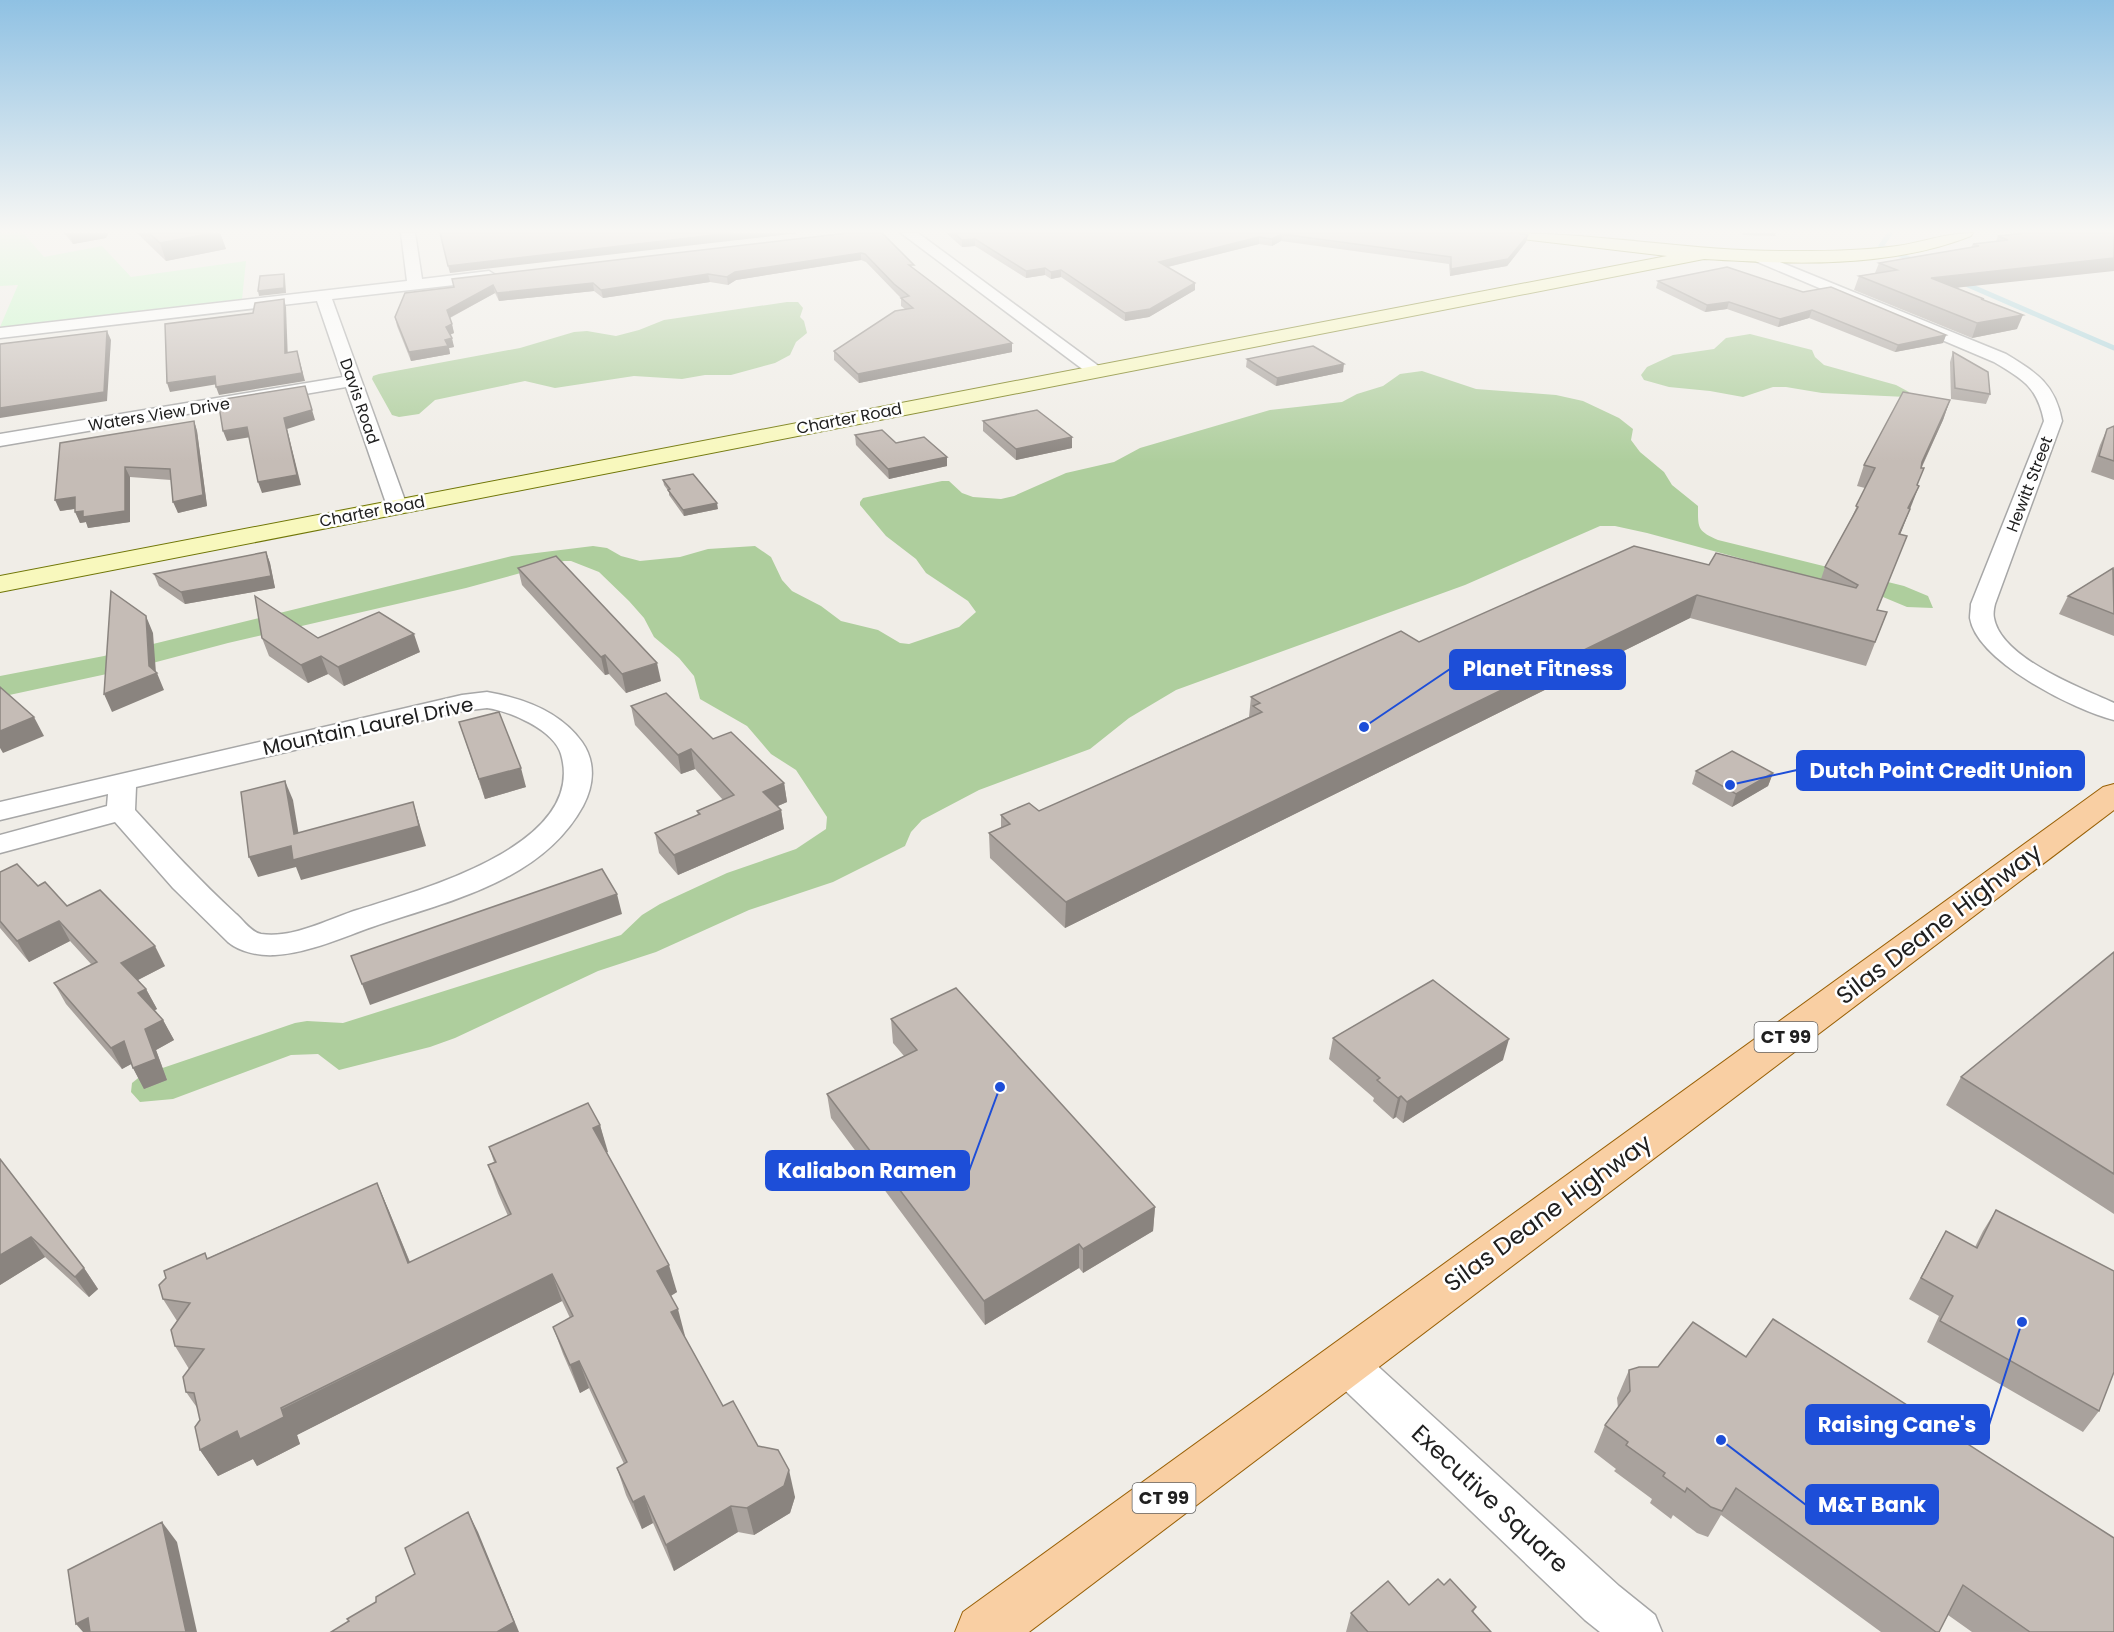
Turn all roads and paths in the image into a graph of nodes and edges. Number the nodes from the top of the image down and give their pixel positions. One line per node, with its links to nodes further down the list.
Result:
1 (208, 309): 6 (street)
2 (328, 309): 8 (street, Davis Road)
3 (1012, 309): 7 (street)
4 (1414, 309): 7 (street, Charter Road)
5 (1883, 309): 12 (street, Hewitt Street)
6 (0, 333)
7 (1095, 370): 10 (street, Charter Road)
8 (353, 381): 9 (street, Waters View Drive); 10 (street, Davis Road)
9 (0, 440)
10 (397, 506): 11 (street, Charter Road)
11 (0, 584)
12 (2114, 712)
13 (122, 782): 15 (street, Mountain Laurel Drive); 16 (street); 16 (street, Mountain Laurel Drive)
14 (2114, 794): 18 (main road, Silas Deane Highway / CT 99)
15 (0, 811)
16 (121, 811): 17 (street)
17 (0, 844)
18 (1345, 1363): 19 (main road, Silas Deane Highway / CT 99); 20 (street, Executive Square)
19 (983, 1632)
20 (1638, 1632)

